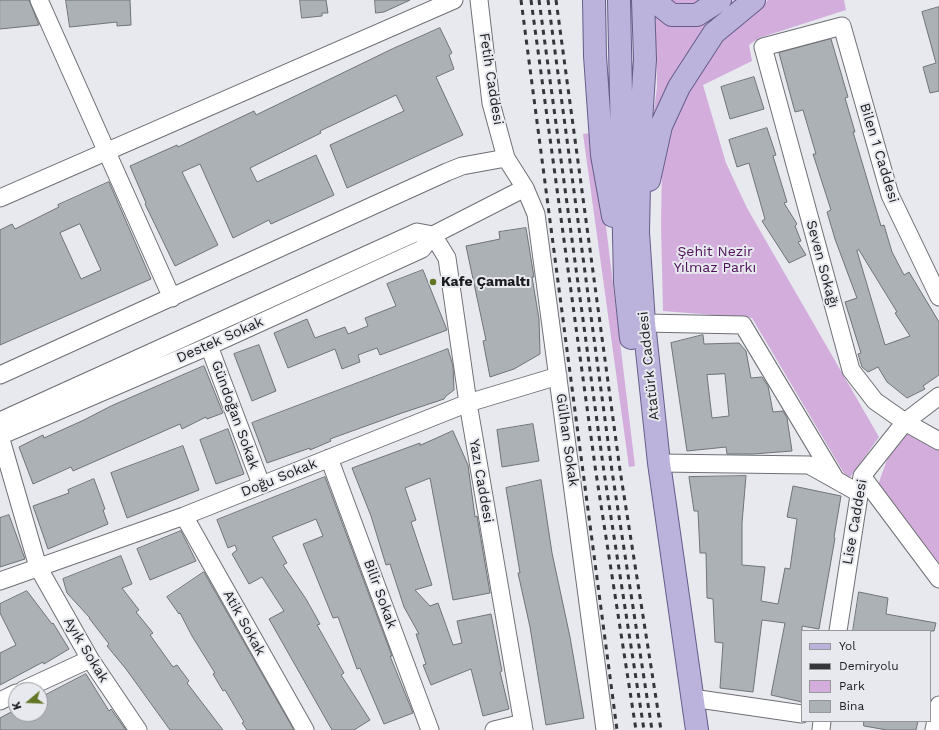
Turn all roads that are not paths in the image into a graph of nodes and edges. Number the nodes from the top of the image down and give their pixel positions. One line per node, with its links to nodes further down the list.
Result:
1 (39, 0): 11 (street)
2 (454, 0): 11 (street)
3 (479, 0): 12 (street, Fetih Caddesi)
4 (594, 0): 17 (main road)
5 (619, 0): 17 (main road, Atatürk Caddesi)
6 (643, 0): 15 (main road, Atatürk Caddesi)
7 (653, 0): 8 (main road)
8 (720, 0)
9 (754, 0): 15 (main road)
10 (842, 26): 18 (street, Bilen 1 Caddesi); 27 (street, Seven Sokağı)
11 (107, 151): 14 (street); 19 (street)
12 (506, 158): 13 (street, Gülhan Sokak); 19 (street)
13 (525, 188): 16 (street, Destek Sokak); 23 (street, Gülhan Sokak)
14 (0, 198)
15 (638, 232): 20 (main road, Atatürk Caddesi)
16 (432, 235): 21 (street, Destek Sokak); 25 (street, Yazı Caddesi); 26 (street, Destek Sokak)
17 (625, 282): 52 (main road, Atatürk Caddesi)
18 (939, 297)
19 (172, 298): 22 (street)
20 (644, 323): 31 (main road, Atatürk Caddesi); 33 (street)
21 (209, 346): 28 (street, Destek Sokak); 34 (street, Gündoğan Sokak)
22 (0, 375)
23 (558, 376): 25 (street, Doğu Sokak); 51 (street, Gülhan Sokak)
24 (939, 396): 27 (street, Lise Caddesi)
25 (468, 403): 30 (street, Doğu Sokak); 46 (street, Yazı Caddesi)
26 (0, 421)
27 (905, 422): 29 (street, Seven Sokağı); 32 (street, Lise Caddesi)
28 (0, 436): 37 (street, Ayık Sokak)
29 (939, 441)
30 (329, 458): 34 (street, Doğu Sokak); 49 (street, Bilir Sokak)
31 (659, 463): 33 (street); 43 (main road, Atatürk Caddesi)
32 (862, 476): 35 (street, Lise Caddesi); 38 (street)
33 (836, 480): 35 (street)
34 (261, 484): 36 (street, Doğu Sokak)
35 (858, 493): 40 (street, Lise Caddesi)
36 (184, 516): 37 (street, Doğu Sokak); 48 (street, Atik Sokak)
37 (38, 568): 39 (street, Doğu Sokak); 41 (street, Ayık Sokak)
38 (939, 579)
39 (0, 581)
40 (838, 630)
41 (90, 659): 42 (street); 47 (street, Ayık Sokak)
42 (40, 682)
43 (692, 698): 45 (street); 53 (main road, Atatürk Caddesi)
44 (939, 705): 54 (street)
45 (801, 714)
46 (523, 727): 50 (street)
47 (138, 730)
48 (304, 730)
49 (430, 730)
50 (494, 730)
51 (605, 730)
52 (683, 730)
53 (697, 730)
54 (934, 730)

